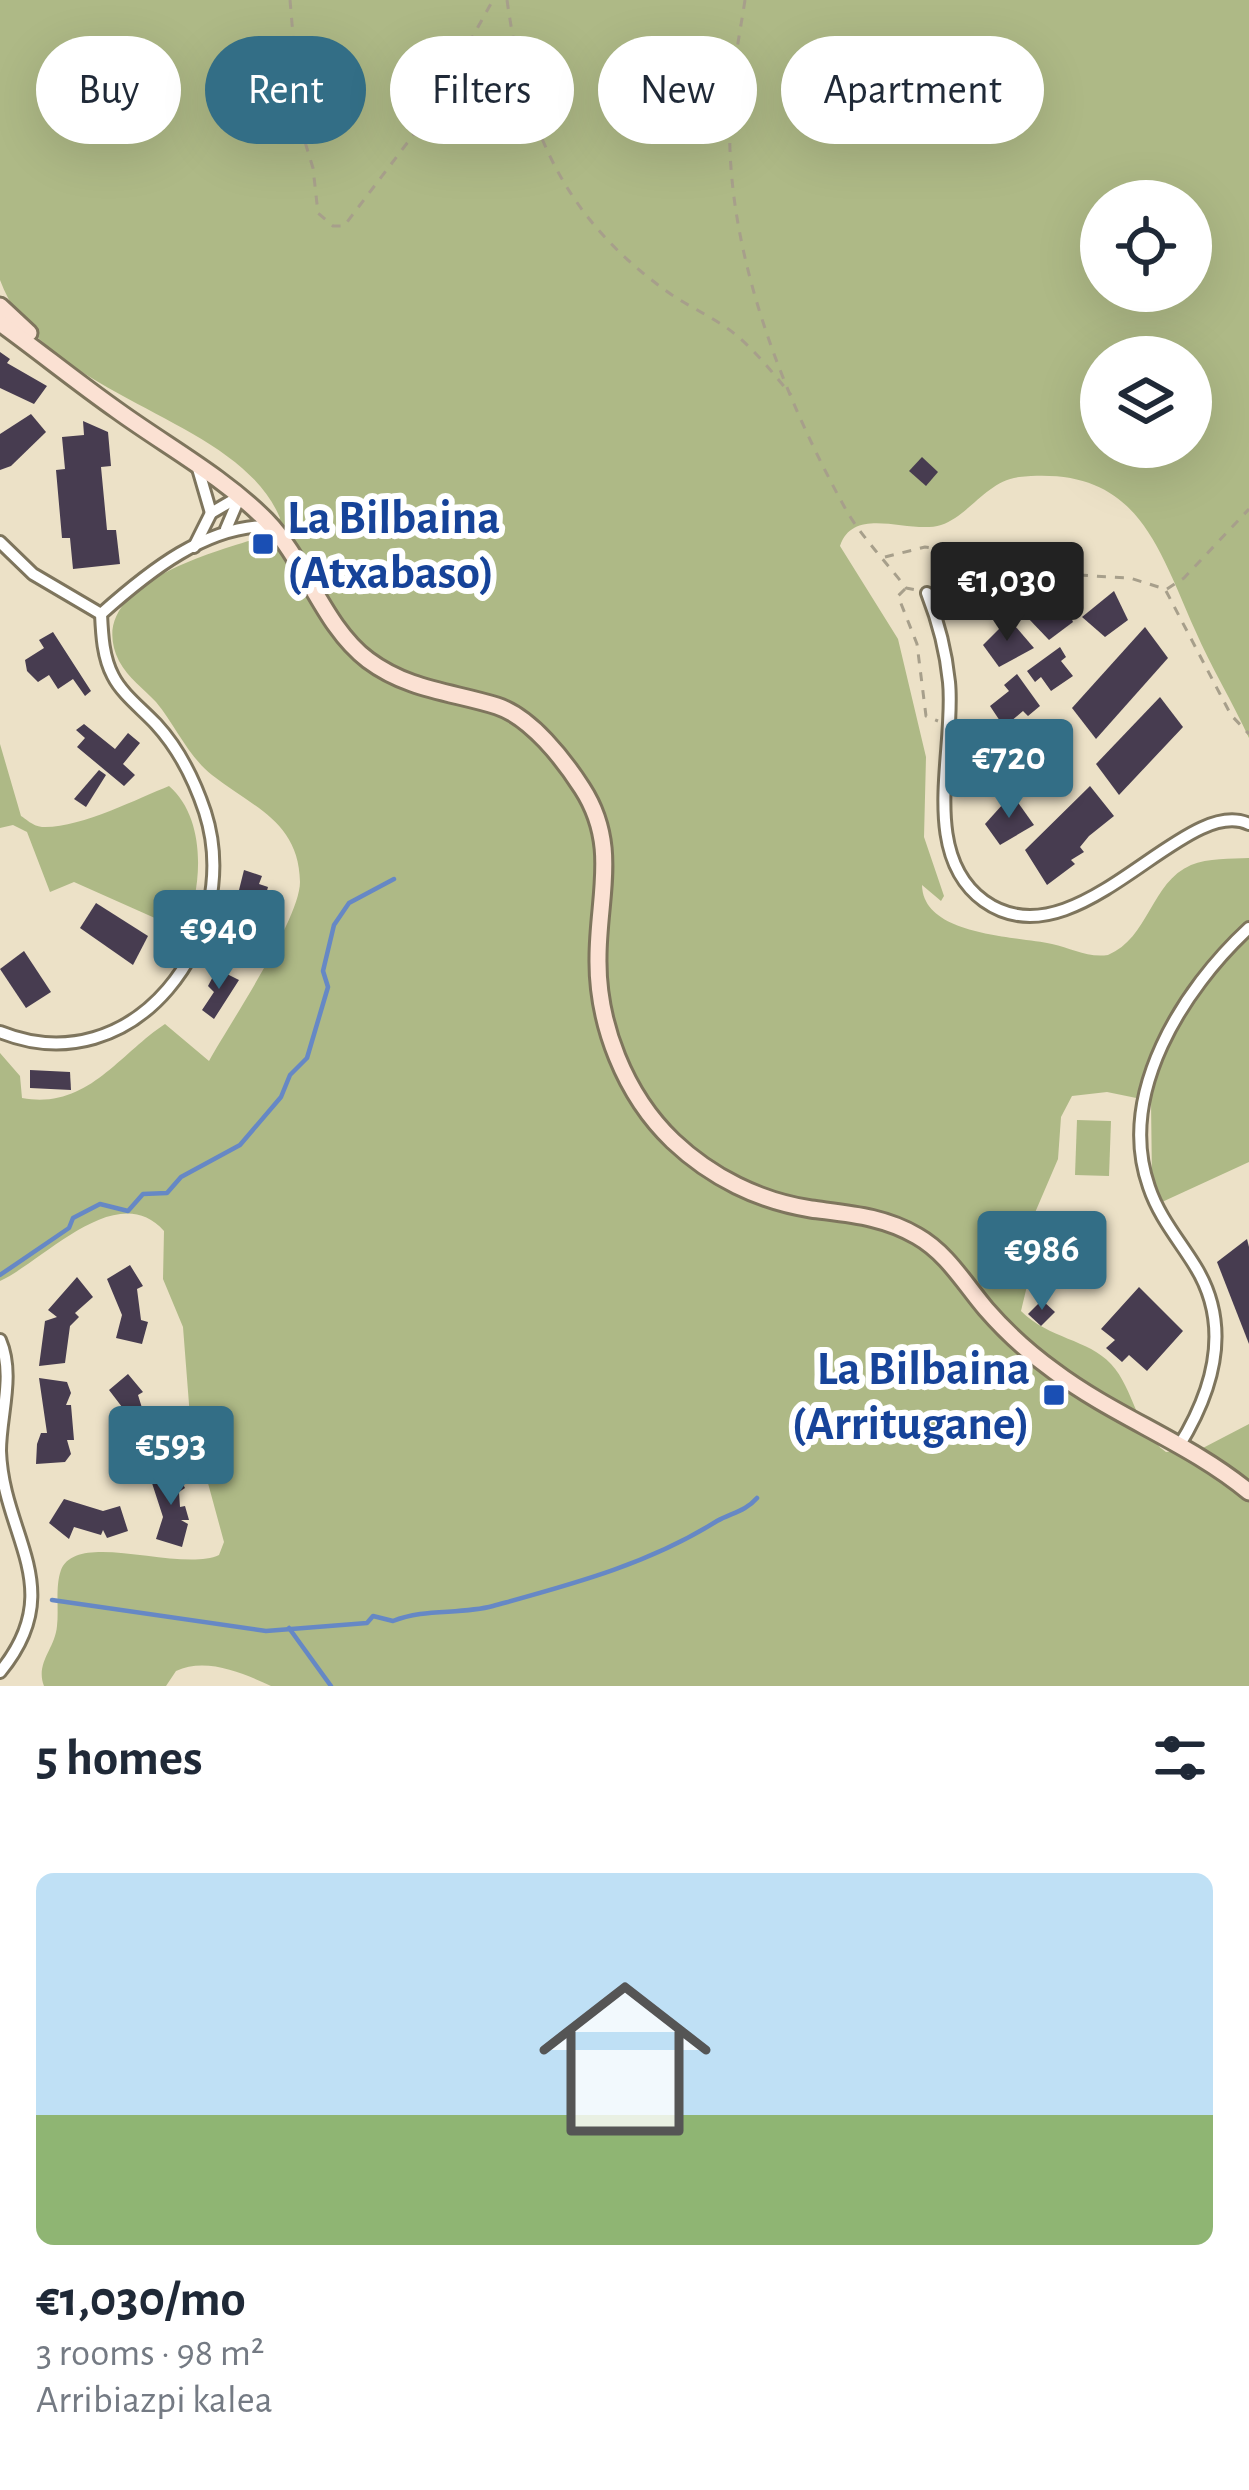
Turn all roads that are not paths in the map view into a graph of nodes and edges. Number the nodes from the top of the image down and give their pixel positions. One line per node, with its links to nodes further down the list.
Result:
1 (0, 306): 3 (street)
2 (0, 323): 3 (street)
3 (84, 385): 4 (street)
4 (197, 464): 5 (street); 6 (street)
5 (240, 496): 6 (street); 7 (street); 8 (street)
6 (212, 513): 10 (street)
7 (272, 526): 8 (street); 17 (street)
8 (226, 529): 10 (street)
9 (0, 542): 12 (street)
10 (192, 549): 12 (street)
11 (927, 593): 13 (street)
12 (101, 614): 15 (street)
13 (1249, 824)
14 (1249, 928): 17 (street)
15 (0, 1032)
16 (0, 1340): 18 (street)
17 (1179, 1446): 20 (street)
18 (0, 1449): 19 (street)
19 (2, 1484): 21 (street)
20 (1249, 1492)
21 (9, 1506): 22 (street)
22 (0, 1672)

